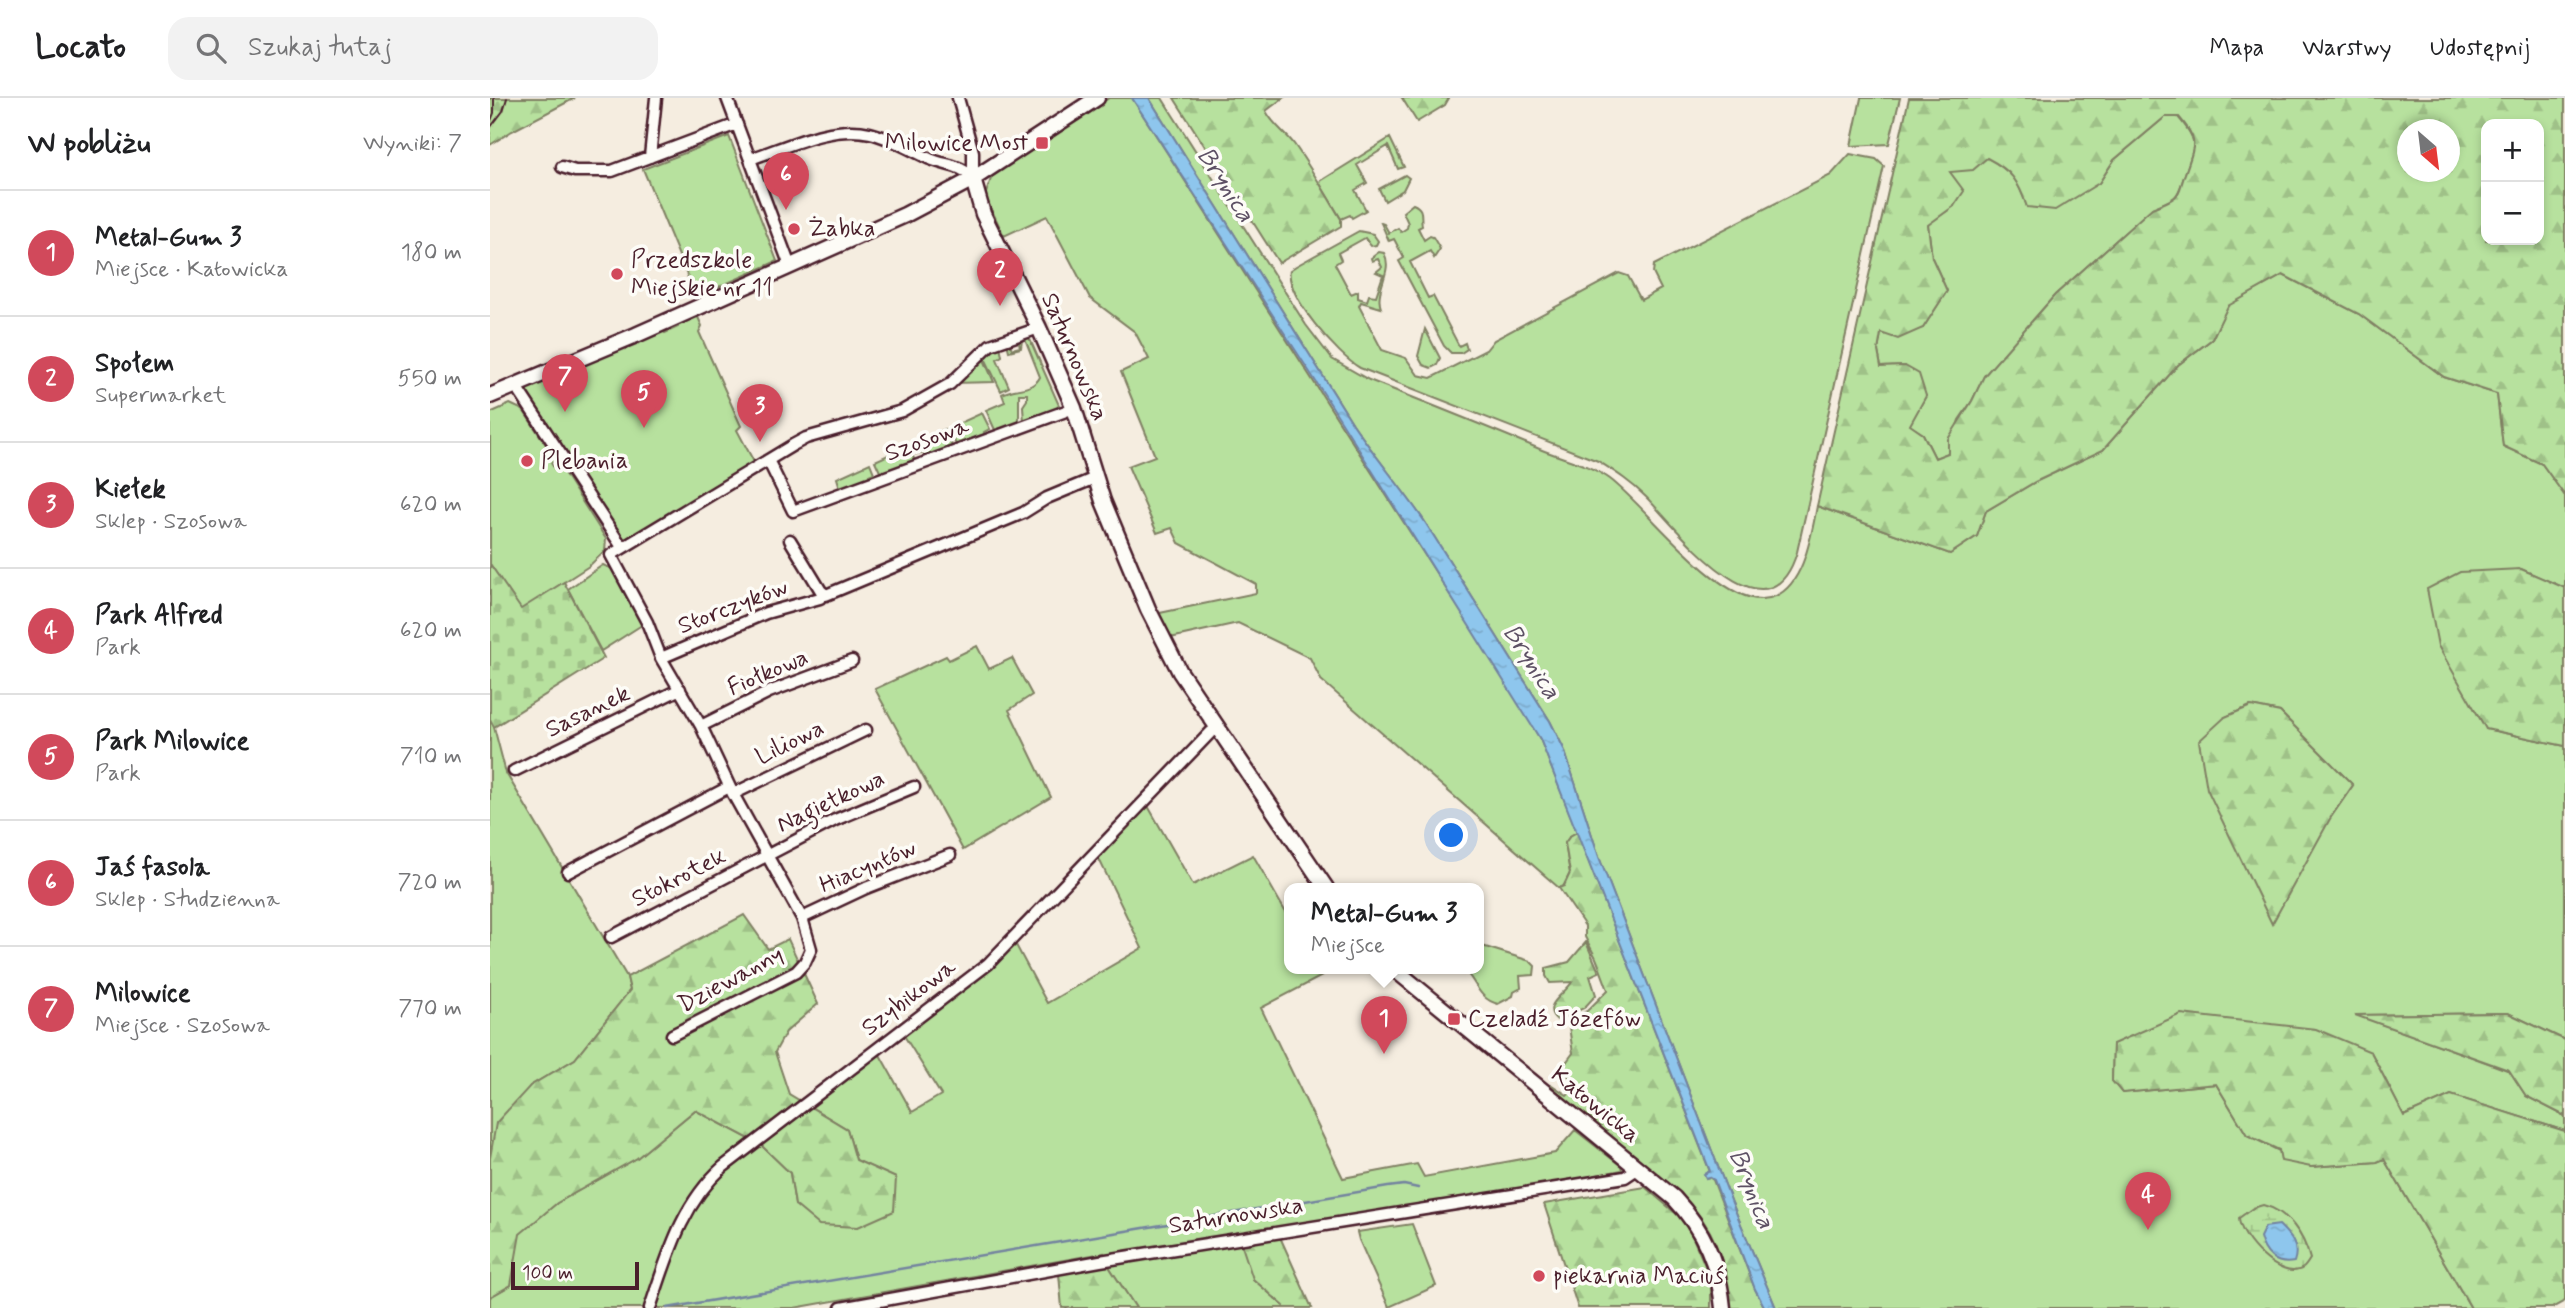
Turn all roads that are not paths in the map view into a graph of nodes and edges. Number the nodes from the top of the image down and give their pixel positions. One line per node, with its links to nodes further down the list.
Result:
1 (656, 98): 6 (street)
2 (727, 98): 5 (street)
3 (958, 98): 9 (street)
4 (1097, 98): 9 (street)
5 (737, 124): 6 (street); 7 (street)
6 (650, 158): 8 (street)
7 (750, 159): 9 (street); 10 (street)
8 (562, 167)
9 (972, 179): 10 (street); 11 (street, Saturnowska)
10 (790, 266): 12 (street)
11 (1039, 328): 14 (street, Saturnowska); 15 (street)
12 (515, 385): 13 (street); 18 (street)
13 (490, 396)
14 (1074, 408): 15 (street, Szosowa); 16 (street, Saturnowska)
15 (768, 460): 18 (street)
16 (1095, 478): 19 (street); 24 (street, Saturnowska)
17 (790, 540): 19 (street)
18 (622, 547): 20 (street, Dziewanny)
19 (823, 596): 20 (street, Storczyków)
20 (661, 658): 22 (street, Dziewanny)
21 (852, 661): 23 (street, Fiołkowa)
22 (680, 689): 23 (street, Dziewanny); 26 (street, Sasanek)
23 (701, 726): 28 (street, Dziewanny)
24 (1217, 729): 32 (street); 38 (street, Szybikowa)
25 (866, 730): 28 (street, Liliowa)
26 (514, 771)
27 (914, 787): 29 (street, Nagietkowa)
28 (731, 791): 29 (street, Dziewanny); 31 (street, Liliowa)
29 (766, 855): 33 (street, Dziewanny); 34 (street, Stokrotek)
30 (950, 855): 33 (street, Hiacyntów)
31 (568, 872)
32 (1323, 883)
33 (802, 918): 36 (street, Dziewanny)
34 (611, 937)
35 (1401, 974): 37 (street, Katowicka)
36 (672, 1035)
37 (1637, 1169): 39 (street, Saturnowska); 40 (street, Katowicka)
38 (650, 1308)
39 (841, 1308)
40 (1723, 1308)

